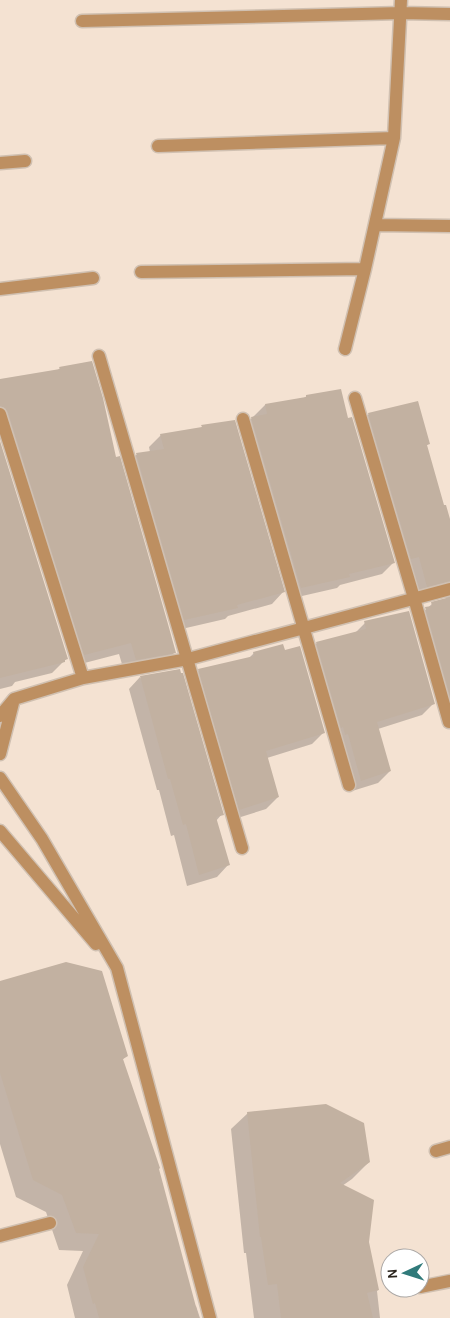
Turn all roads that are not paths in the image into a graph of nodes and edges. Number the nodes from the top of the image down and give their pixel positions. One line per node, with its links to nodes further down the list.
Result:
1 (401, 0): 2 (street)
2 (401, 13): 3 (street); 4 (street); 5 (street)
3 (450, 14)
4 (82, 21)
5 (394, 138): 6 (street); 9 (street)
6 (158, 146)
7 (26, 161): 8 (street)
8 (0, 163)
9 (375, 225): 10 (street); 11 (street)
10 (450, 226)
11 (366, 269): 12 (street); 15 (street)
12 (141, 272)
13 (93, 278): 14 (street)
14 (0, 289)
15 (345, 349)
16 (99, 356): 23 (street)
17 (355, 398): 21 (street)
18 (0, 414): 24 (street)
19 (243, 420): 22 (street)
20 (450, 589): 21 (street)
21 (414, 598): 22 (street); 27 (street)
22 (303, 628): 23 (street); 30 (street)
23 (188, 659): 24 (street); 32 (street)
24 (83, 678): 25 (street)
25 (14, 699): 26 (street); 28 (street)
26 (0, 716)
27 (449, 722)
28 (0, 754)
29 (0, 778): 33 (street)
30 (349, 785)
31 (0, 831): 33 (street)
32 (242, 848)
33 (117, 968): 40 (street)
34 (450, 1147): 35 (street)
35 (436, 1150)
36 (50, 1223): 37 (street)
37 (0, 1236)
38 (450, 1281): 39 (street)
39 (430, 1285)
40 (210, 1318)

